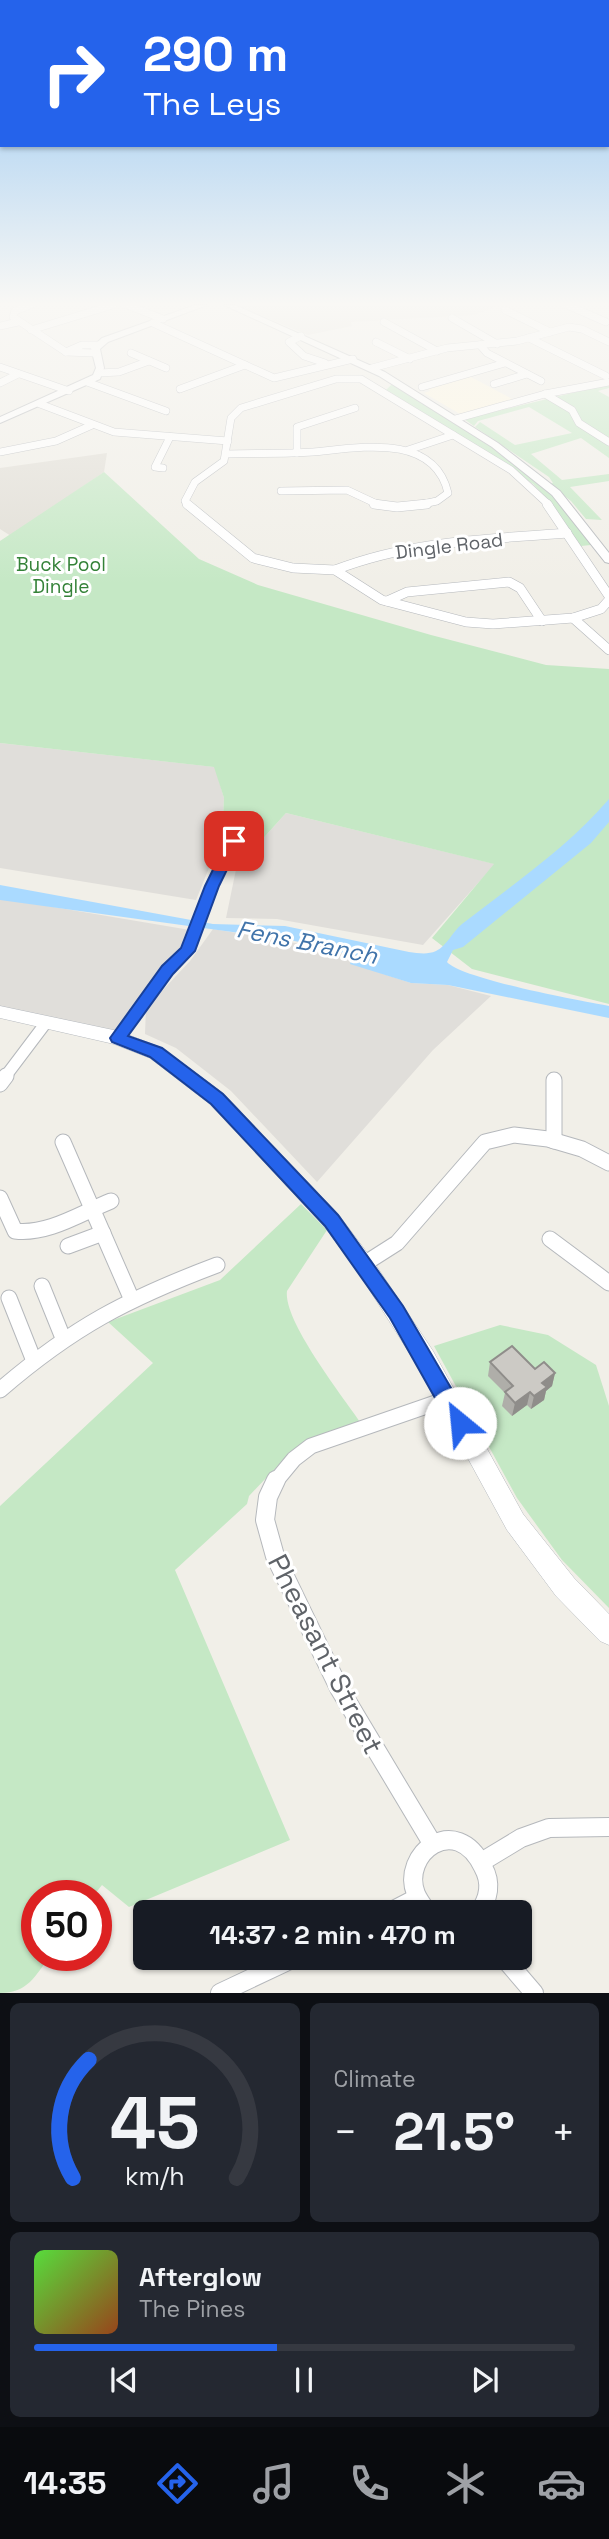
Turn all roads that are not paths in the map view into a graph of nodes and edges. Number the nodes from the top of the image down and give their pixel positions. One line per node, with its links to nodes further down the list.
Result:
1 (53, 398): 8 (street)
2 (129, 398): 9 (street)
3 (268, 398): 16 (street)
4 (392, 398): 14 (street)
5 (422, 398): 11 (street)
6 (531, 398): 11 (street)
7 (552, 398): 17 (street)
8 (40, 404): 12 (street); 13 (street)
9 (165, 412)
10 (351, 412): 20 (street)
11 (455, 419): 25 (street)
12 (0, 420)
13 (92, 425): 15 (street); 19 (street)
14 (453, 435): 18 (street); 24 (street)
15 (170, 438): 16 (street); 22 (street)
16 (228, 441): 21 (street)
17 (609, 442)
18 (408, 450): 20 (street); 23 (street)
19 (0, 452)
20 (297, 453): 21 (street)
21 (227, 454): 28 (street)
22 (155, 467)
23 (281, 491)
24 (567, 533): 26 (street); 28 (street, Dingle Road)
25 (600, 548): 26 (street); 27 (street)
26 (578, 550): 29 (street)
27 (609, 560)
28 (335, 570): 30 (street)
29 (609, 598): 31 (street)
30 (387, 601): 32 (street); 32 (street)
31 (573, 618): 32 (street); 33 (street)
32 (542, 621)
33 (609, 650)
34 (234, 841): 35 (street)
35 (202, 914): 38 (street)
36 (0, 1012): 37 (main road)
37 (45, 1024): 38 (main road); 40 (street)
38 (118, 1038): 50 (main road)
39 (554, 1080): 41 (street)
40 (0, 1084)
41 (554, 1141): 43 (street); 50 (street)
42 (63, 1142): 46 (street)
43 (609, 1163)
44 (0, 1198): 46 (street)
45 (111, 1201): 46 (street)
46 (93, 1207): 47 (street)
47 (103, 1233): 49 (street); 55 (street)
48 (550, 1239): 52 (street)
49 (68, 1246)
50 (364, 1264): 59 (main road)
51 (205, 1265): 55 (street)
52 (606, 1276)
53 (42, 1286): 56 (street)
54 (9, 1298): 57 (street)
55 (132, 1300): 56 (street)
56 (63, 1338): 57 (street)
57 (34, 1362): 58 (street)
58 (0, 1390)
59 (447, 1399): 60 (main road); 62 (street, Pheasant Street)
60 (609, 1632)
61 (609, 1828): 63 (street)
62 (432, 1843): 63 (street); 64 (street)
63 (483, 1861): 65 (street)
64 (420, 1900)
65 (484, 1900)
66 (274, 1970): 68 (street)
67 (514, 1970): 70 (street)
68 (246, 1987): 69 (street)
69 (220, 1993)
70 (534, 1993)

